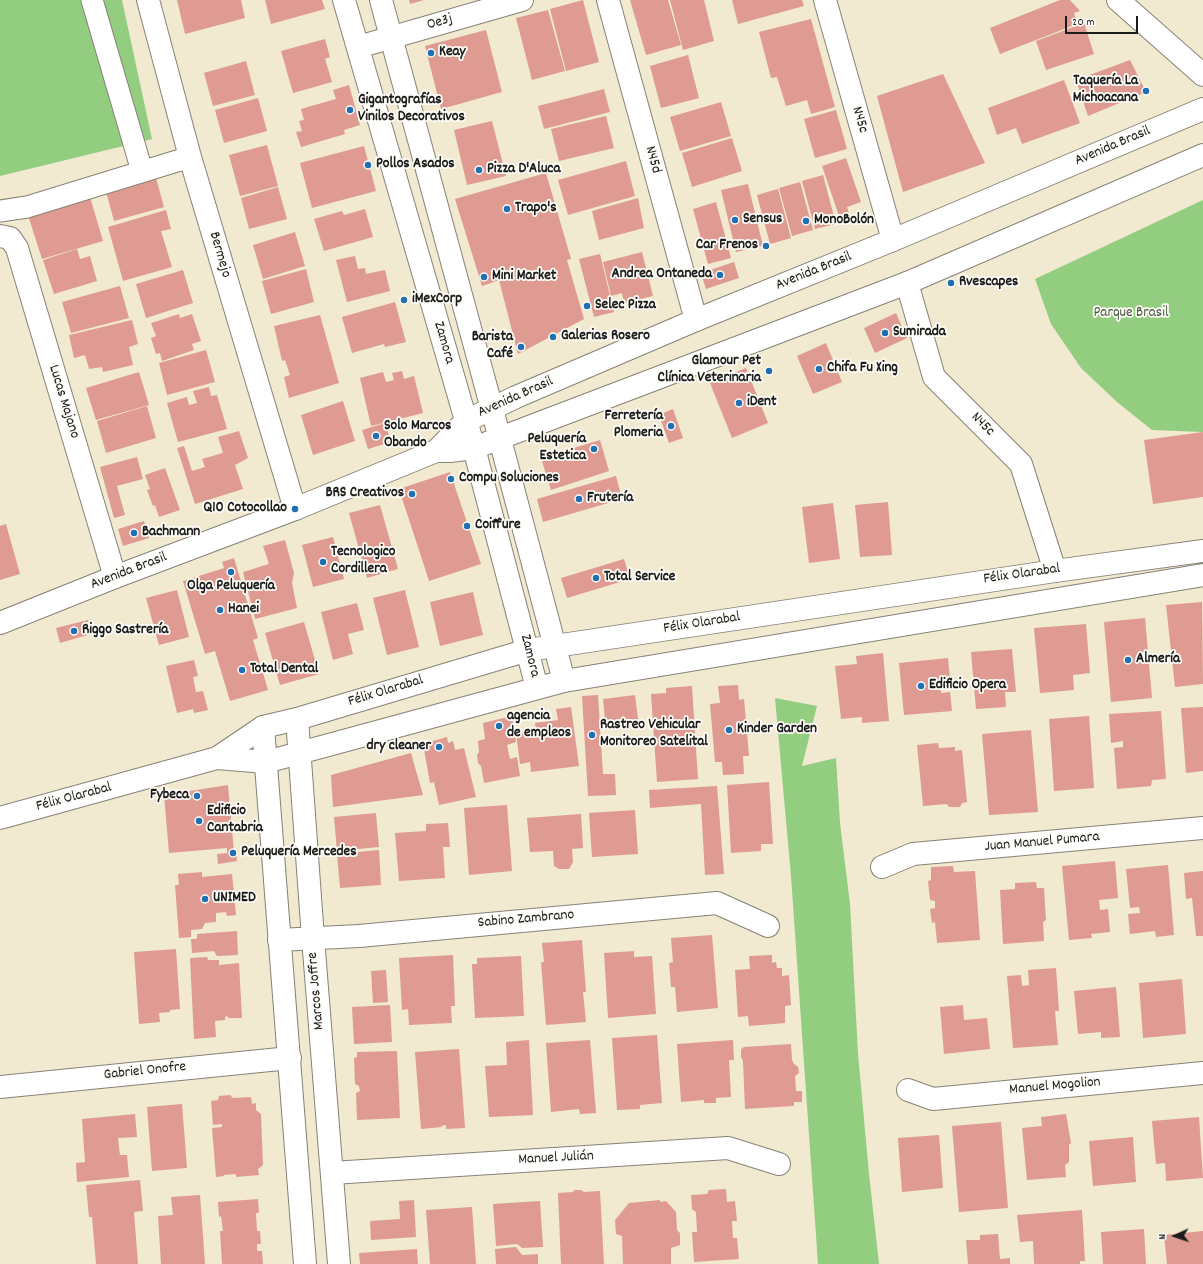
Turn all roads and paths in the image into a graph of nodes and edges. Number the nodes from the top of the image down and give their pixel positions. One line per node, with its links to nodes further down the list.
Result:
1 (92, 0): 15 (street)
2 (148, 0): 14 (street, Bermejo)
3 (344, 0): 10 (street, Zamora)
4 (381, 0): 9 (street, Zamora)
5 (522, 0): 9 (street, Oe3j)
6 (608, 0): 20 (street, N45d)
7 (825, 0): 18 (street, N45c)
8 (1118, 0): 11 (street)
9 (391, 37): 10 (street, Oe3j); 21 (street, Zamora)
10 (358, 47): 22 (street, Zamora)
11 (1203, 75)
12 (1203, 109): 18 (street, Avenida Brasil)
13 (1203, 155): 19 (street, Avenida Brasil)
14 (190, 157): 15 (street); 26 (street, Bermejo)
15 (142, 171): 16 (street)
16 (0, 211)
17 (0, 236): 30 (street, Lucas Majano)
18 (893, 240): 20 (street, Avenida Brasil)
19 (907, 283): 23 (street, Avenida Brasil); 28 (street, N45c)
20 (696, 320): 21 (street, Avenida Brasil)
21 (492, 409): 22 (street, Avenida Brasil); 23 (street, Zamora)
22 (466, 421): 24 (street, Zamora); 25 (street, Avenida Brasil)
23 (499, 438): 24 (street, Avenida Brasil); 32 (street, Zamora)
24 (474, 448): 25 (street, Avenida Brasil); 33 (street, Zamora)
25 (436, 451): 26 (street, Avenida Brasil)
26 (294, 509): 30 (street, Avenida Brasil)
27 (1203, 550): 28 (street, Félix Olarabal)
28 (1054, 570): 32 (street, Félix Olarabal)
29 (1203, 575): 34 (street, Félix Olarabal)
30 (115, 577): 31 (street, Avenida Brasil)
31 (0, 623)
32 (554, 646): 33 (street, Félix Olarabal); 34 (street, Zamora)
33 (528, 650): 35 (street, Zamora); 36 (street, Félix Olarabal)
34 (564, 681): 35 (street, Félix Olarabal)
35 (537, 688): 38 (street, Félix Olarabal)
36 (297, 719): 37 (street, Félix Olarabal); 38 (street, Marcos Joffre)
37 (263, 727): 39 (street, Félix Olarabal); 40 (street)
38 (299, 752): 40 (street, Félix Olarabal); 45 (street, Marcos Joffre)
39 (217, 758): 40 (street, Félix Olarabal); 41 (street, Félix Olarabal)
40 (266, 762): 46 (street)
41 (0, 818)
42 (1203, 828): 43 (street, Juan Manuel Pumara)
43 (882, 867)
44 (768, 926): 45 (street, Sabino Zambrano)
45 (312, 938): 46 (street, Sabino Zambrano); 52 (street, Marcos Joffre)
46 (279, 940): 47 (street)
47 (290, 1058): 49 (street, Gabriel Onofre); 53 (street)
48 (1203, 1073): 50 (street, Manuel Mogolion)
49 (0, 1087)
50 (908, 1090)
51 (778, 1164): 52 (street, Manuel Julián)
52 (332, 1173): 54 (street, Marcos Joffre)
53 (305, 1264)
54 (339, 1264)

